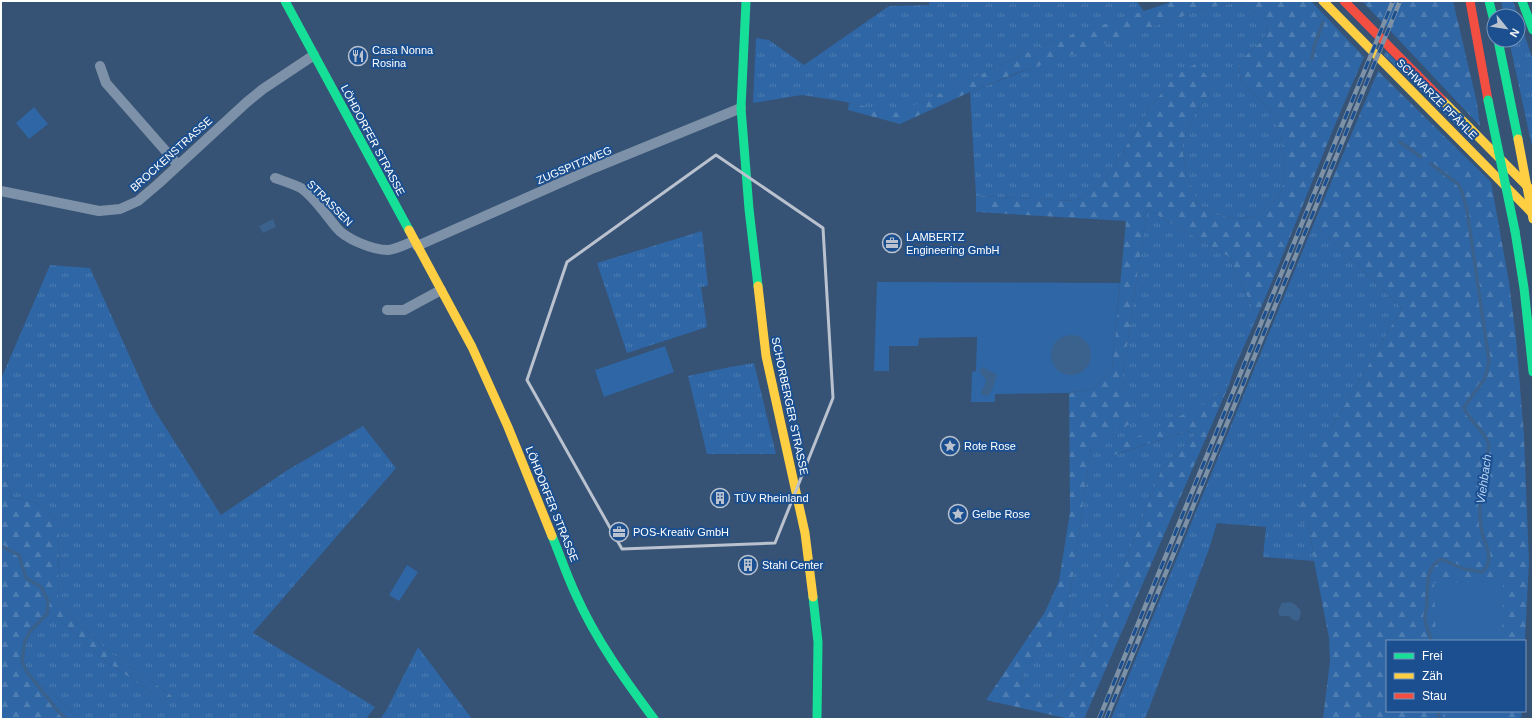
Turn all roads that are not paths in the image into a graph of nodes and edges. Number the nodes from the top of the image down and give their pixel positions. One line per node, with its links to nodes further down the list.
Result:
1 (285, 1): 9 (main road, LÖHDORFER STRASSE)
2 (746, 1): 11 (main road, SCHORBERGER STRASSE)
3 (1323, 1): 15 (main road, SCHWARZE PFÄHLE)
4 (1344, 1): 16 (main road, SCHWARZE PFÄHLE)
5 (1470, 1): 23 (main road, bridge)
6 (1522, 1): 7 (main road)
7 (1533, 30)
8 (1500, 48): 19 (main road, bridge)
9 (314, 55): 12 (street, BROCKENSTRASSE); 20 (main road, LÖHDORFER STRASSE)
10 (100, 66): 12 (street)
11 (741, 108): 20 (street, ZUGSPITZWEG); 25 (main road, SCHORBERGER STRASSE)
12 (178, 165): 14 (street, BROCKENSTRASSE)
13 (275, 178): 20 (street, STRASSEN)
14 (1, 191)
15 (1511, 191): 17 (main road); 18 (main road, SCHWARZE PFÄHLE)
16 (1533, 191)
17 (1533, 201)
18 (1533, 214)
19 (1533, 219)
20 (416, 244): 21 (main road, LÖHDORFER STRASSE)
21 (441, 290): 22 (street); 24 (main road, LÖHDORFER STRASSE)
22 (387, 310)
23 (1533, 372)
24 (654, 719)
25 (817, 719)

